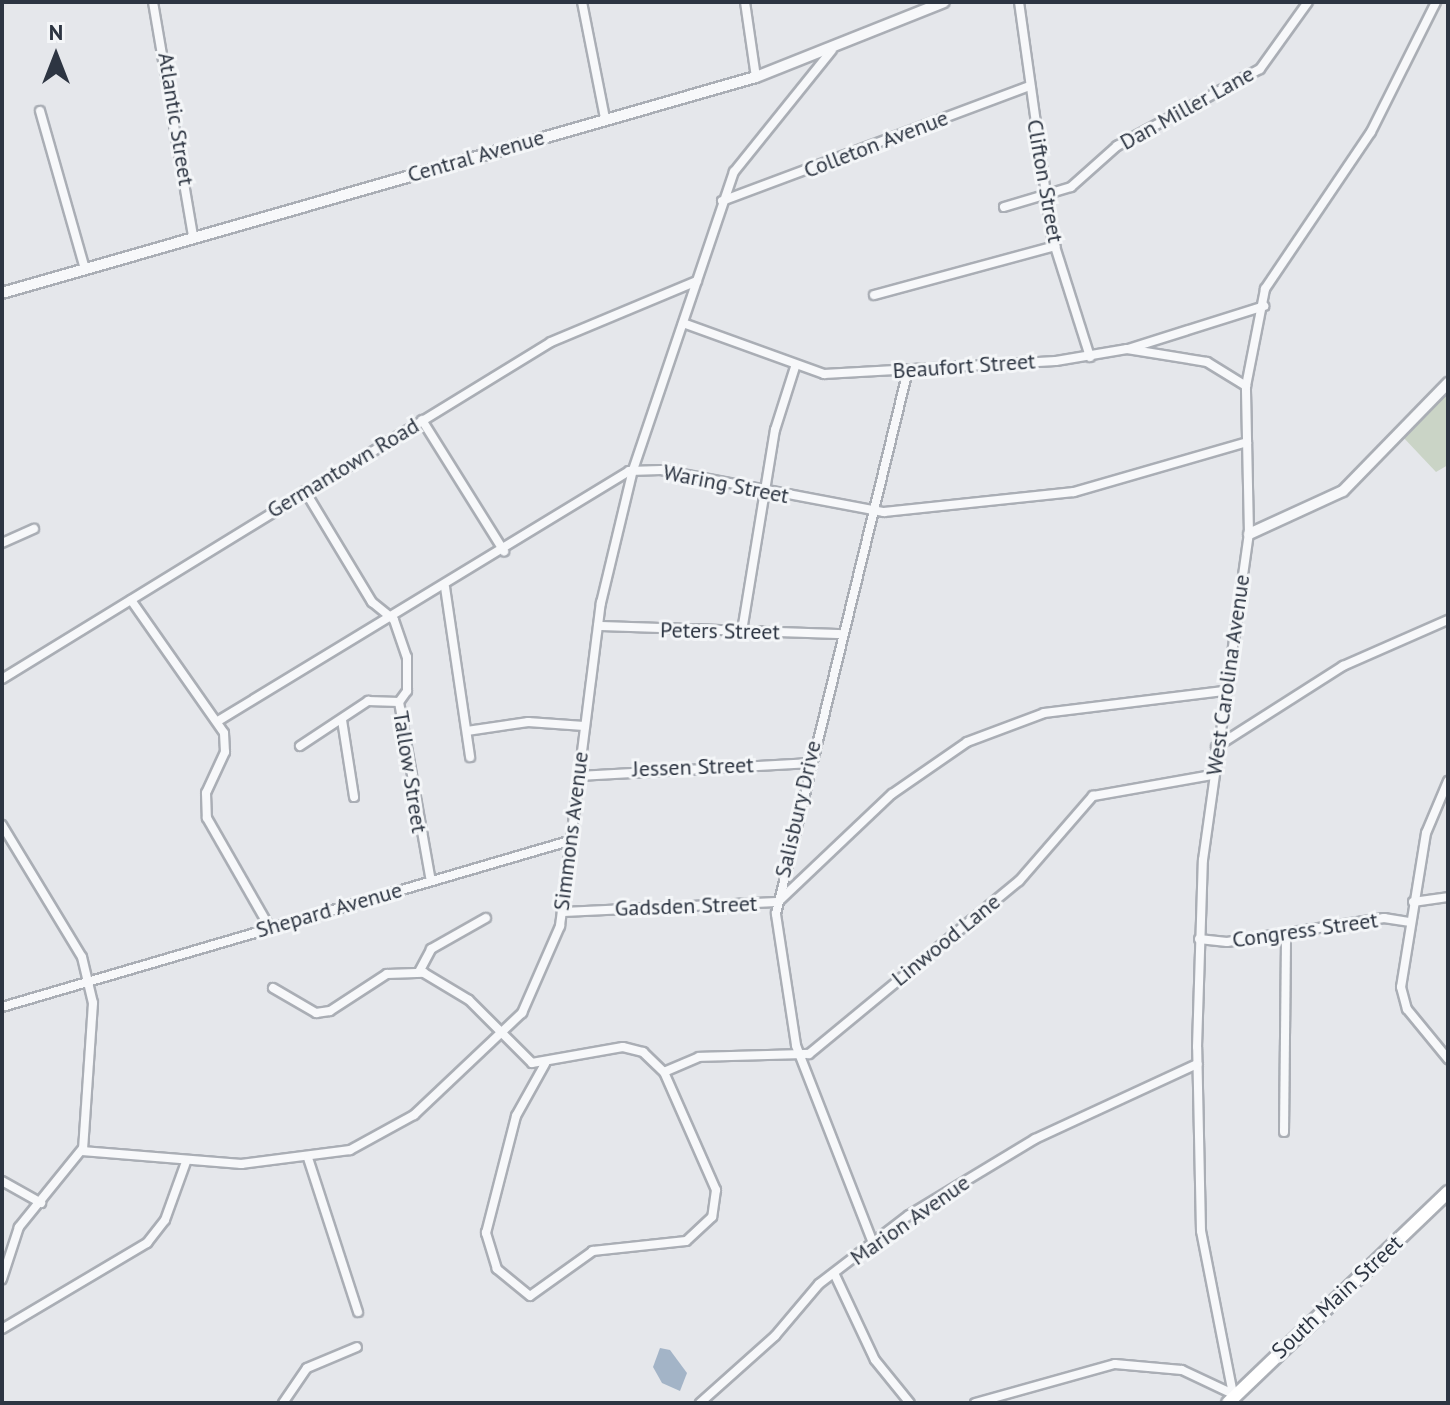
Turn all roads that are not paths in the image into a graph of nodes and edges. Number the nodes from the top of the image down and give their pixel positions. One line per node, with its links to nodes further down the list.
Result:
1 (153, 2): 16 (street, Atlantic Street)
2 (582, 2): 12 (street)
3 (745, 2): 9 (street)
4 (944, 2): 8 (street, Central Avenue)
5 (1019, 2): 10 (street, Clifton Street)
6 (1308, 2): 13 (street, Dan Miller Lane)
7 (1436, 2): 22 (street, West Carolina Avenue)
8 (832, 50): 9 (street, Central Avenue); 14 (street, Simmons Avenue)
9 (756, 77): 12 (street, Central Avenue)
10 (1030, 86): 13 (street, Clifton Street); 14 (street, Colleton Avenue)
11 (40, 111): 18 (street)
12 (605, 118): 16 (street, Central Avenue)
13 (1045, 193): 15 (street, Dan Miller Lane); 17 (street, Clifton Street)
14 (722, 201): 19 (street, Simmons Avenue)
15 (1004, 207)
16 (193, 237): 18 (street, Central Avenue)
17 (1055, 246): 21 (street); 25 (street, Clifton Street)
18 (85, 269): 20 (street, Central Avenue)
19 (697, 281): 23 (street, Simmons Avenue); 30 (street, Germantown Road)
20 (2, 293)
21 (874, 295)
22 (1264, 306): 24 (street); 29 (street, West Carolina Avenue)
23 (683, 323): 26 (street, Beaufort Street); 32 (street, Simmons Avenue)
24 (1127, 349): 25 (street, Beaufort Street); 29 (street, Beaufort Street)
25 (1090, 357): 27 (street, Beaufort Street)
26 (795, 367): 27 (street, Beaufort Street); 33 (street)
27 (908, 370): 35 (street, Salisbury Drive)
28 (1448, 383): 37 (street)
29 (1246, 386): 31 (street, West Carolina Avenue)
30 (422, 420): 34 (street, Germantown Road); 39 (street)
31 (1247, 442): 35 (street, Waring Street); 37 (street, West Carolina Avenue)
32 (633, 470): 33 (street, Waring Street); 39 (street, Waring Street); 44 (street, Simmons Avenue)
33 (765, 490): 35 (street, Waring Street); 45 (street)
34 (305, 491): 41 (street, Germantown Road); 42 (street)
35 (871, 512): 46 (street, Salisbury Drive)
36 (34, 529): 38 (street)
37 (1249, 534): 48 (street, West Carolina Avenue)
38 (2, 543)
39 (504, 551): 40 (street, Waring Street)
40 (445, 587): 42 (street, Waring Street); 53 (street)
41 (131, 600): 47 (street, Germantown Road); 51 (street)
42 (394, 620): 49 (street, Tallow Street); 51 (street, Waring Street)
43 (1448, 620): 55 (street)
44 (598, 626): 45 (street, Peters Street); 52 (street, Simmons Avenue)
45 (742, 631): 46 (street, Peters Street)
46 (841, 634): 57 (street, Salisbury Drive)
47 (2, 679)
48 (1224, 691): 55 (street, West Carolina Avenue); 66 (street, Gadsden Street)
49 (399, 702): 50 (street); 64 (street, Tallow Street)
50 (342, 720): 54 (street); 61 (street)
51 (218, 721): 71 (street)
52 (584, 726): 53 (street); 59 (street, Simmons Avenue)
53 (467, 731): 56 (street)
54 (300, 746)
55 (1216, 747): 58 (street, West Carolina Avenue)
56 (470, 757)
57 (808, 763): 59 (street, Jessen Street); 66 (street, Salisbury Drive)
58 (1212, 775): 73 (street, West Carolina Avenue); 79 (street, Linwood Lane)
59 (578, 776): 63 (street, Simmons Avenue)
60 (1448, 781): 67 (street)
61 (354, 797)
62 (2, 825): 75 (street)
63 (569, 841): 64 (street, Shepard Avenue); 68 (street, Simmons Avenue)
64 (431, 881): 71 (street, Shepard Avenue)
65 (1448, 897): 67 (street)
66 (778, 902): 68 (street, Gadsden Street); 79 (street, Salisbury Drive)
67 (1413, 902): 70 (street)
68 (562, 912): 78 (street, Simmons Avenue)
69 (486, 918): 74 (street)
70 (1409, 922): 72 (street, Congress Street); 80 (street)
71 (270, 928): 75 (street, Shepard Avenue)
72 (1286, 933): 73 (street, Congress Street); 84 (street)
73 (1199, 939): 82 (street, West Carolina Avenue)
74 (419, 972): 76 (street); 78 (street)
75 (89, 979): 77 (street, Shepard Avenue); 85 (street)
76 (273, 988)
77 (2, 1007)
78 (506, 1035): 81 (street); 86 (street, Simmons Avenue)
79 (800, 1058): 83 (street); 91 (street, Salisbury Drive)
80 (1448, 1059)
81 (545, 1064): 83 (street); 83 (street)
82 (1197, 1064): 91 (street, Marion Avenue); 97 (street, West Carolina Avenue)
83 (664, 1072)
84 (1284, 1132)
85 (82, 1151): 87 (street, Simmons Avenue); 90 (street)
86 (308, 1158): 87 (street, Simmons Avenue); 94 (street)
87 (186, 1162): 95 (street)
88 (2, 1181): 90 (street)
89 (1448, 1192): 97 (main road, South Main Street)
90 (41, 1203): 93 (street)
91 (873, 1243): 92 (street, Marion Avenue)
92 (834, 1273): 99 (street, Marion Avenue); 100 (street)
93 (2, 1279)
94 (358, 1312)
95 (2, 1329)
96 (357, 1347): 98 (street)
97 (1232, 1400): 101 (street)
98 (283, 1403)
99 (700, 1403)
100 (910, 1403)
101 (975, 1403)

